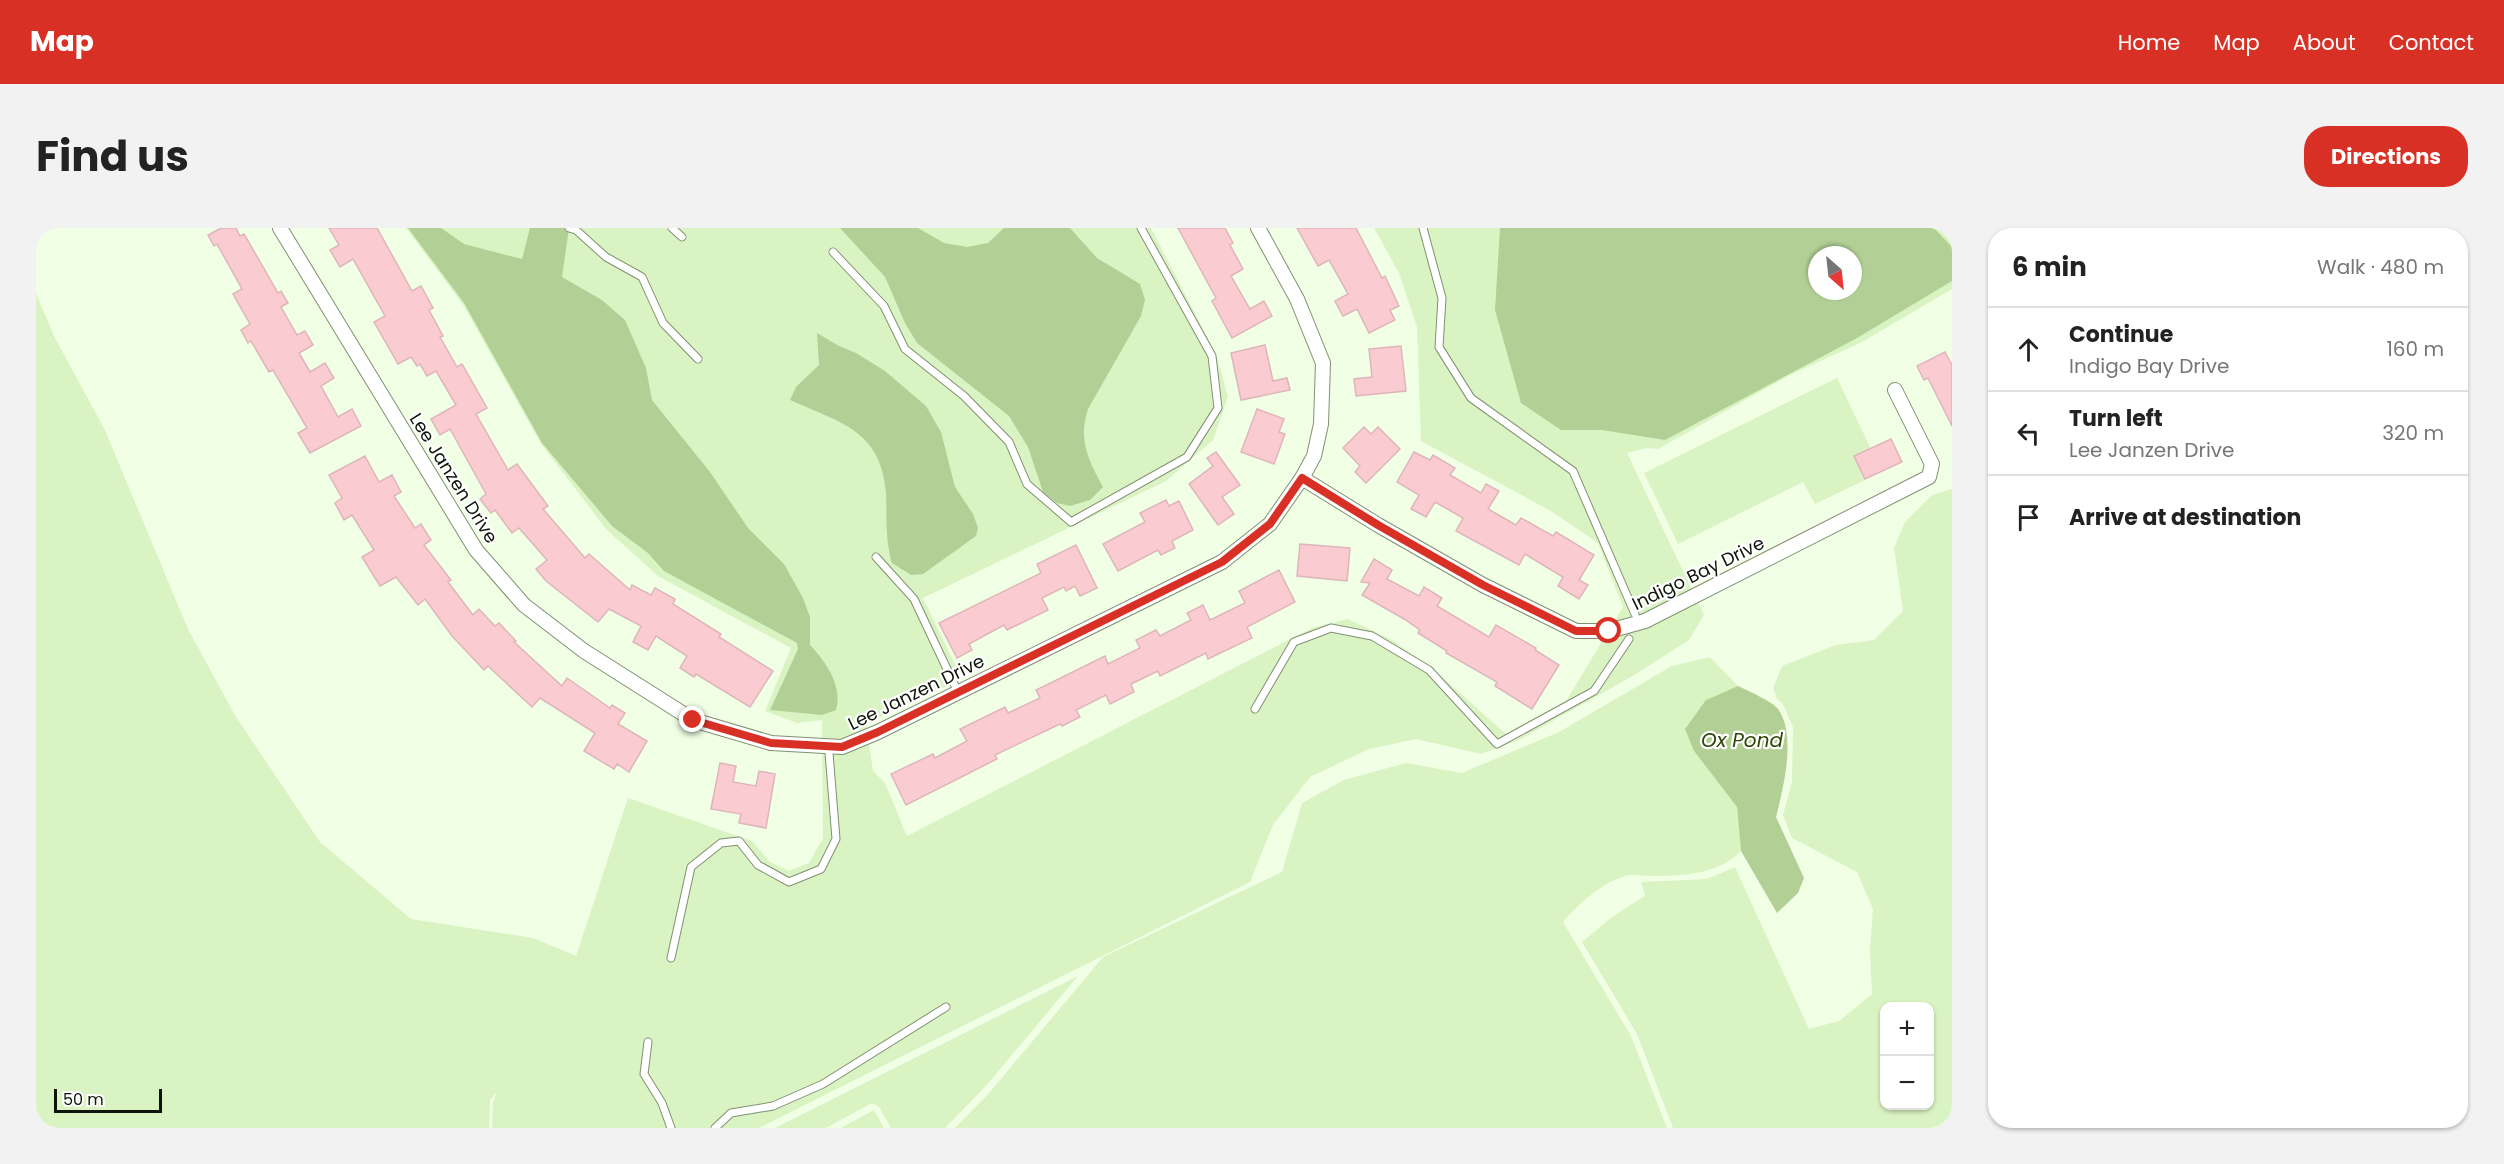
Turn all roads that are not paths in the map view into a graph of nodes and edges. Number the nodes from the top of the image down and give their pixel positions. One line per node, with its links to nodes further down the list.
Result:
1 (280, 228): 11 (street, Lee Janzen Drive)
2 (672, 228): 7 (lane)
3 (1141, 228): 8 (lane)
4 (1258, 228): 11 (street, Lee Janzen Drive)
5 (1423, 228): 13 (lane)
6 (572, 229): 9 (lane)
7 (682, 237)
8 (833, 252)
9 (698, 359)
10 (1895, 390): 11 (street, Indigo Bay Drive)
11 (1302, 478)
12 (876, 557): 15 (lane)
13 (1635, 614)
14 (1629, 639): 16 (lane)
15 (956, 688)
16 (1255, 709)
17 (829, 753): 18 (lane)
18 (671, 958)
19 (946, 1007): 22 (lane)
20 (648, 1042): 21 (lane)
21 (671, 1128)
22 (715, 1128)

